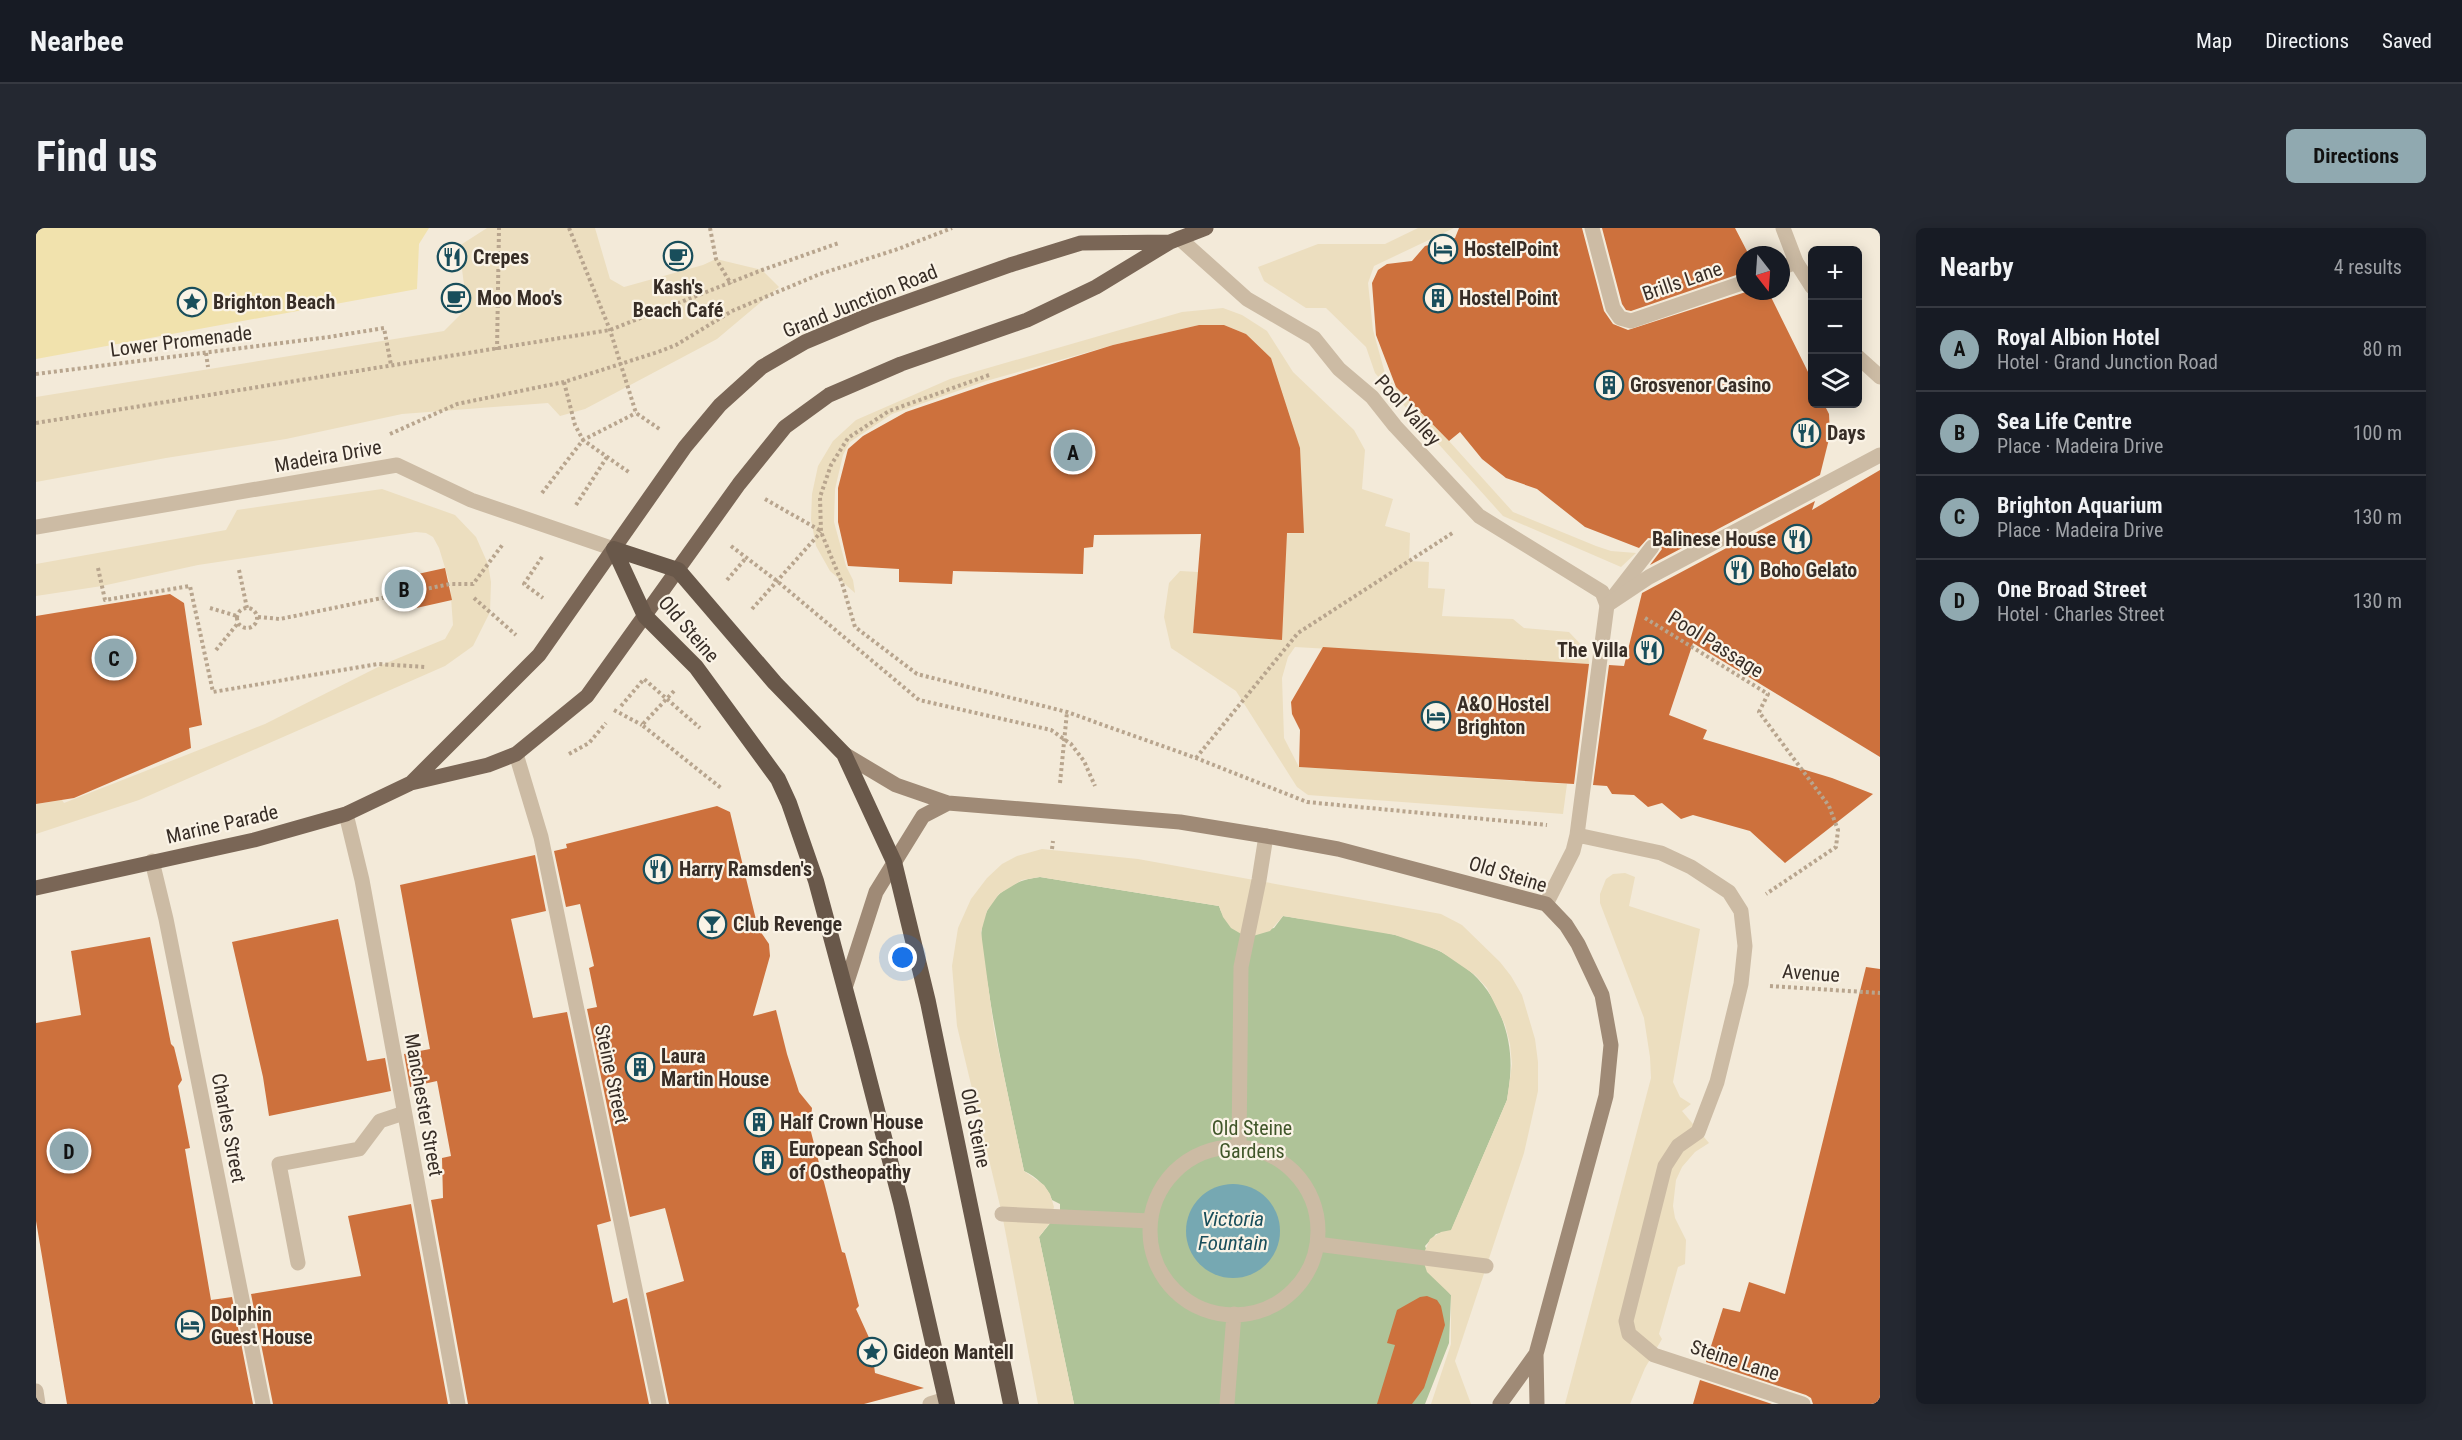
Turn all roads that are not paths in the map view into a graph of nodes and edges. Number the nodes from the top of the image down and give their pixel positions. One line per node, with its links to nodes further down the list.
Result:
1 (1206, 228): 4 (main road, Grand Junction Road)
2 (1592, 228): 8 (street, Brills Lane)
3 (1783, 228): 5 (street)
4 (1174, 240): 14 (main road, Grand Junction Road); 15 (main road, Grand Junction Road); 16 (street, Pool Valley)
5 (1796, 262): 6 (street); 7 (street)
6 (1790, 264)
7 (1808, 281)
8 (1736, 285)
9 (1862, 361): 10 (street)
10 (1880, 377)
11 (1880, 455): 16 (street)
12 (36, 527): 14 (street, Madeira Drive)
13 (1652, 547): 16 (street)
14 (614, 549): 15 (highway, Old Steine); 17 (highway, Old Steine); 20 (main road, Marine Parade)
15 (678, 570): 17 (main road, Marine Parade); 19 (highway, Old Steine)
16 (1607, 605): 23 (street)
17 (645, 616): 18 (main road, Marine Parade); 29 (highway, Old Steine)
18 (516, 754): 20 (main road, Marine Parade); 44 (street, Steine Street)
19 (844, 754): 21 (main road, Old Steine); 26 (highway, Old Steine)
20 (411, 783): 22 (main road, Marine Parade)
21 (948, 803): 24 (main road, Old Steine); 26 (main road)
22 (346, 814): 25 (main road, Marine Parade); 30 (street, Manchester Street)
23 (1577, 835): 28 (street); 49 (street, Steine Lane)
24 (1266, 836): 28 (main road, Old Steine); 31 (street)
25 (152, 861): 27 (main road, Marine Parade); 42 (street, Charles Street)
26 (894, 862): 29 (main road); 45 (highway, Old Steine)
27 (36, 888)
28 (1546, 904): 38 (main road, Old Steine)
29 (845, 988): 40 (highway, Old Steine)
30 (404, 1113): 35 (street); 43 (street, Manchester Street)
31 (1239, 1147): 33 (street); 34 (street)
32 (1002, 1214): 33 (street)
33 (1150, 1221): 37 (street)
34 (1317, 1244): 36 (street); 37 (street)
35 (298, 1263)
36 (1486, 1266)
37 (1234, 1314): 46 (street)
38 (1536, 1354): 47 (main road, Old Steine); 48 (main road)
39 (36, 1391): 41 (street)
40 (941, 1402)
41 (38, 1404)
42 (263, 1404)
43 (459, 1404)
44 (659, 1404)
45 (1011, 1404)
46 (1227, 1404)
47 (1500, 1404)
48 (1537, 1404)
49 (1803, 1404)

